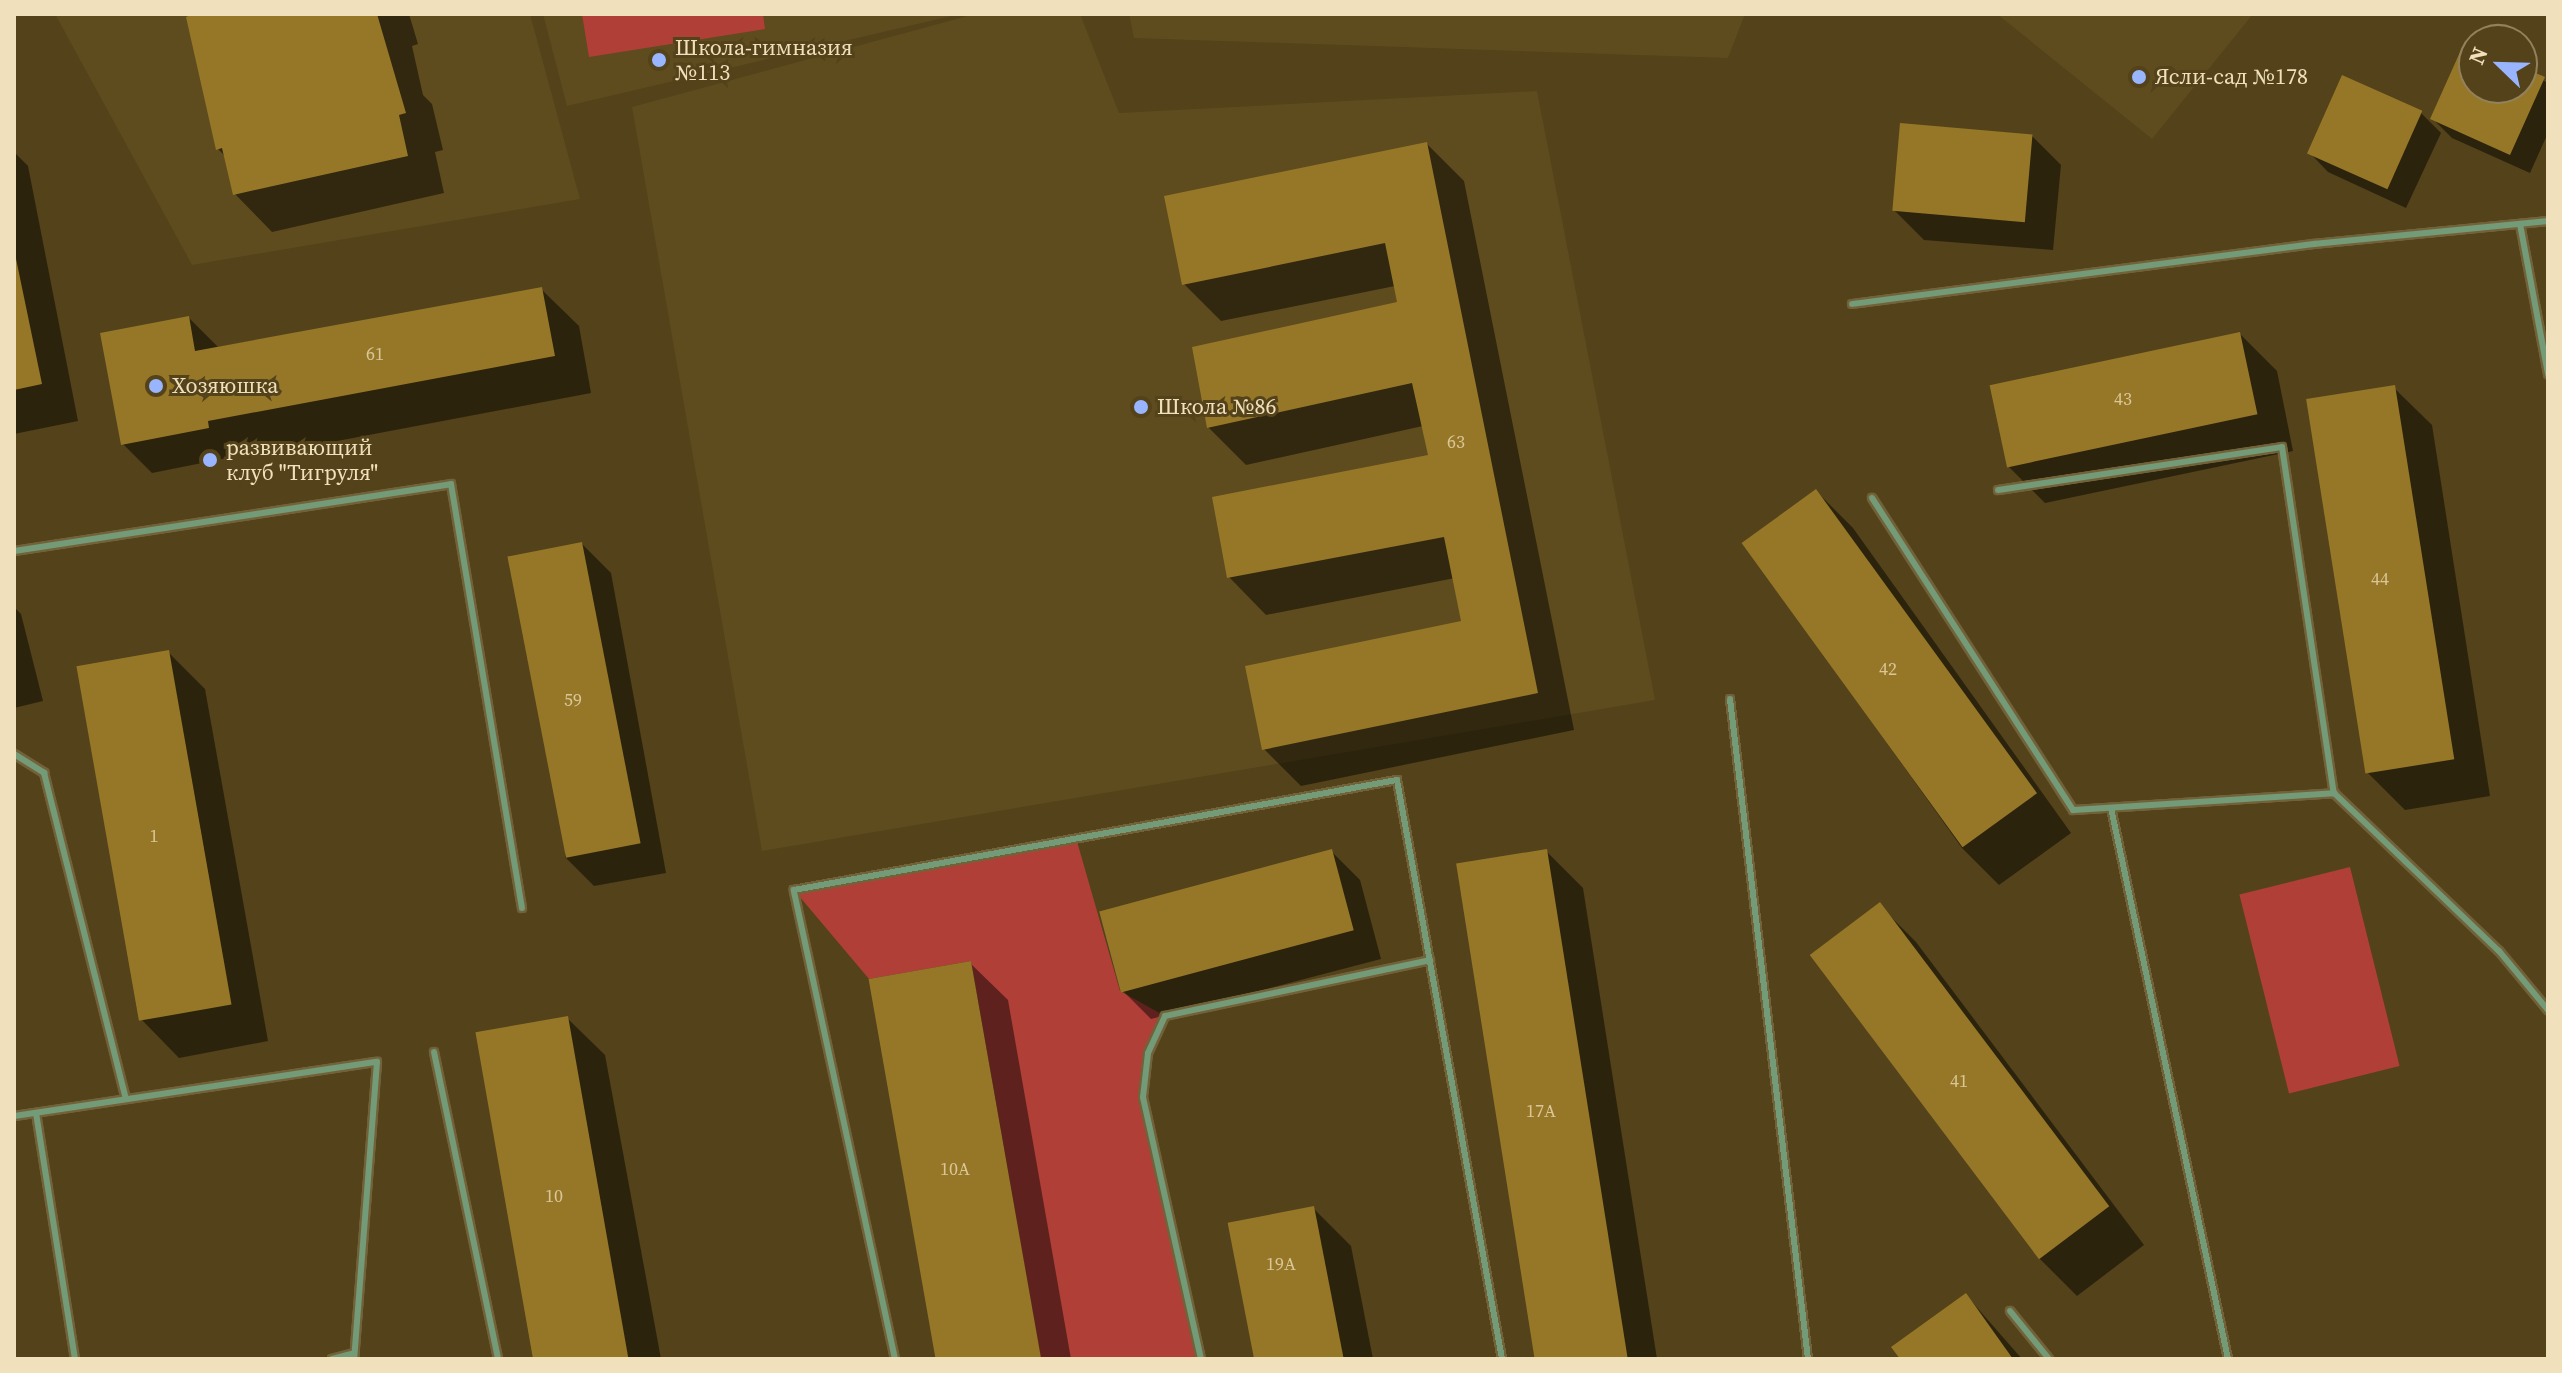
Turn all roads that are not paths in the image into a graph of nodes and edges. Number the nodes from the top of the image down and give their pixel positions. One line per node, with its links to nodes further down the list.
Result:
1 (2548, 221): 2 (lane)
2 (2520, 224): 3 (lane); 4 (lane)
3 (1852, 304)
4 (2548, 374)
5 (1998, 490): 10 (lane)
6 (1872, 498): 11 (lane)
7 (14, 551): 12 (lane)
8 (1730, 699): 27 (lane)
9 (14, 754): 16 (lane)
10 (2334, 793): 11 (lane); 14 (lane)
11 (2111, 808): 29 (lane)
12 (522, 908)
13 (1430, 960): 24 (lane); 25 (lane); 26 (lane)
14 (2548, 1010)
15 (434, 1052): 23 (lane)
16 (126, 1099): 17 (lane); 20 (lane)
17 (36, 1113): 18 (lane); 21 (lane)
18 (14, 1116)
19 (2010, 1311): 28 (lane)
20 (354, 1356): 22 (lane)
21 (75, 1359)
22 (332, 1359)
23 (498, 1359)
24 (895, 1359)
25 (1201, 1359)
26 (1502, 1359)
27 (1808, 1359)
28 (2049, 1359)
29 (2228, 1359)

